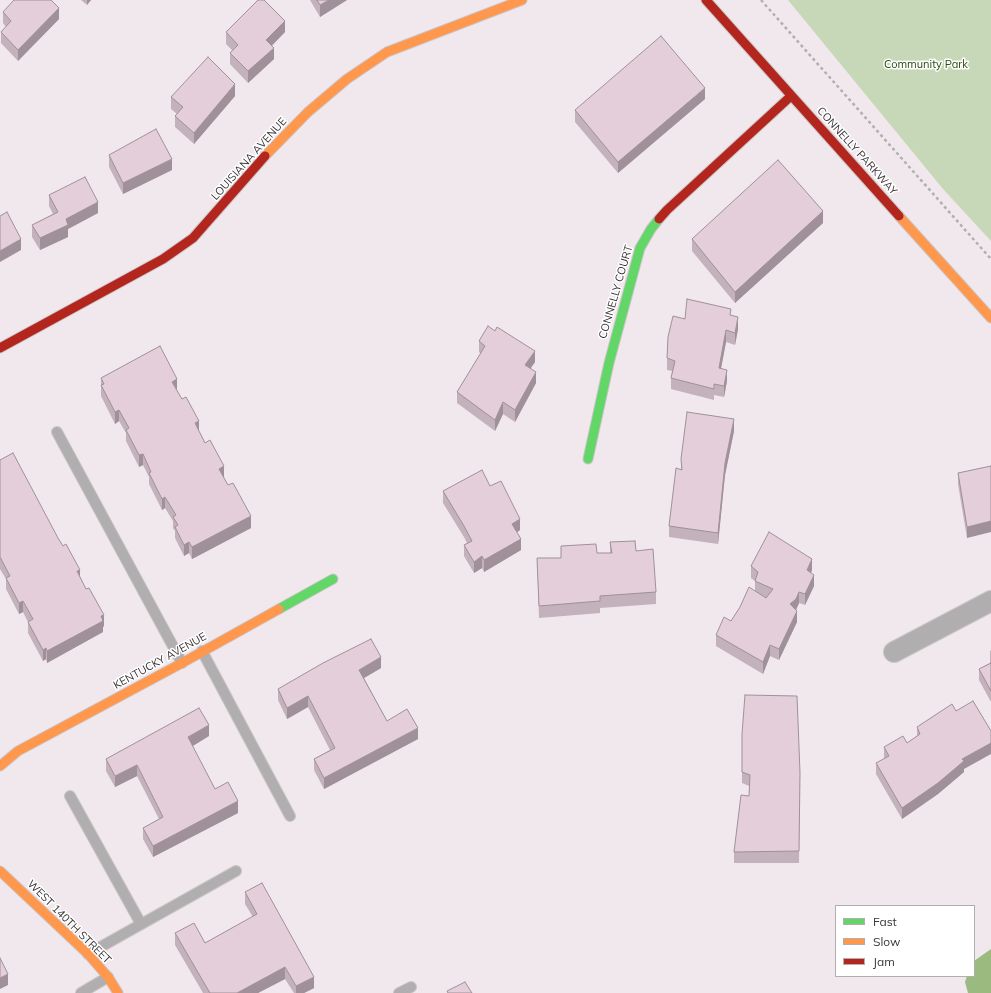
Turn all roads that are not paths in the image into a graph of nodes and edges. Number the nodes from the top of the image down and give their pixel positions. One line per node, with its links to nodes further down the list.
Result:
1 (522, 0): 5 (street, LOUISIANA AVENUE)
2 (706, 0): 3 (street, CONNELLY PARKWAY)
3 (791, 96): 4 (street, CONNELLY PARKWAY); 7 (street, CONNELLY COURT)
4 (991, 318)
5 (0, 348)
6 (57, 432): 12 (lane)
7 (588, 459)
8 (333, 579): 10 (street, KENTUCKY AVENUE)
9 (991, 601): 11 (street)
10 (202, 651): 12 (street, KENTUCKY AVENUE); 15 (lane)
11 (894, 652)
12 (182, 663): 13 (street, KENTUCKY AVENUE)
13 (0, 766)
14 (70, 796): 18 (lane)
15 (290, 816)
16 (0, 871): 19 (street, WEST 140TH STREET)
17 (236, 871): 18 (lane)
18 (141, 924): 19 (lane)
19 (88, 954): 20 (street, WEST 140TH STREET)
20 (108, 977): 22 (lane); 23 (street, WEST 140TH STREET)
21 (411, 987): 24 (lane)
22 (80, 993)
23 (118, 993)
24 (399, 993)

